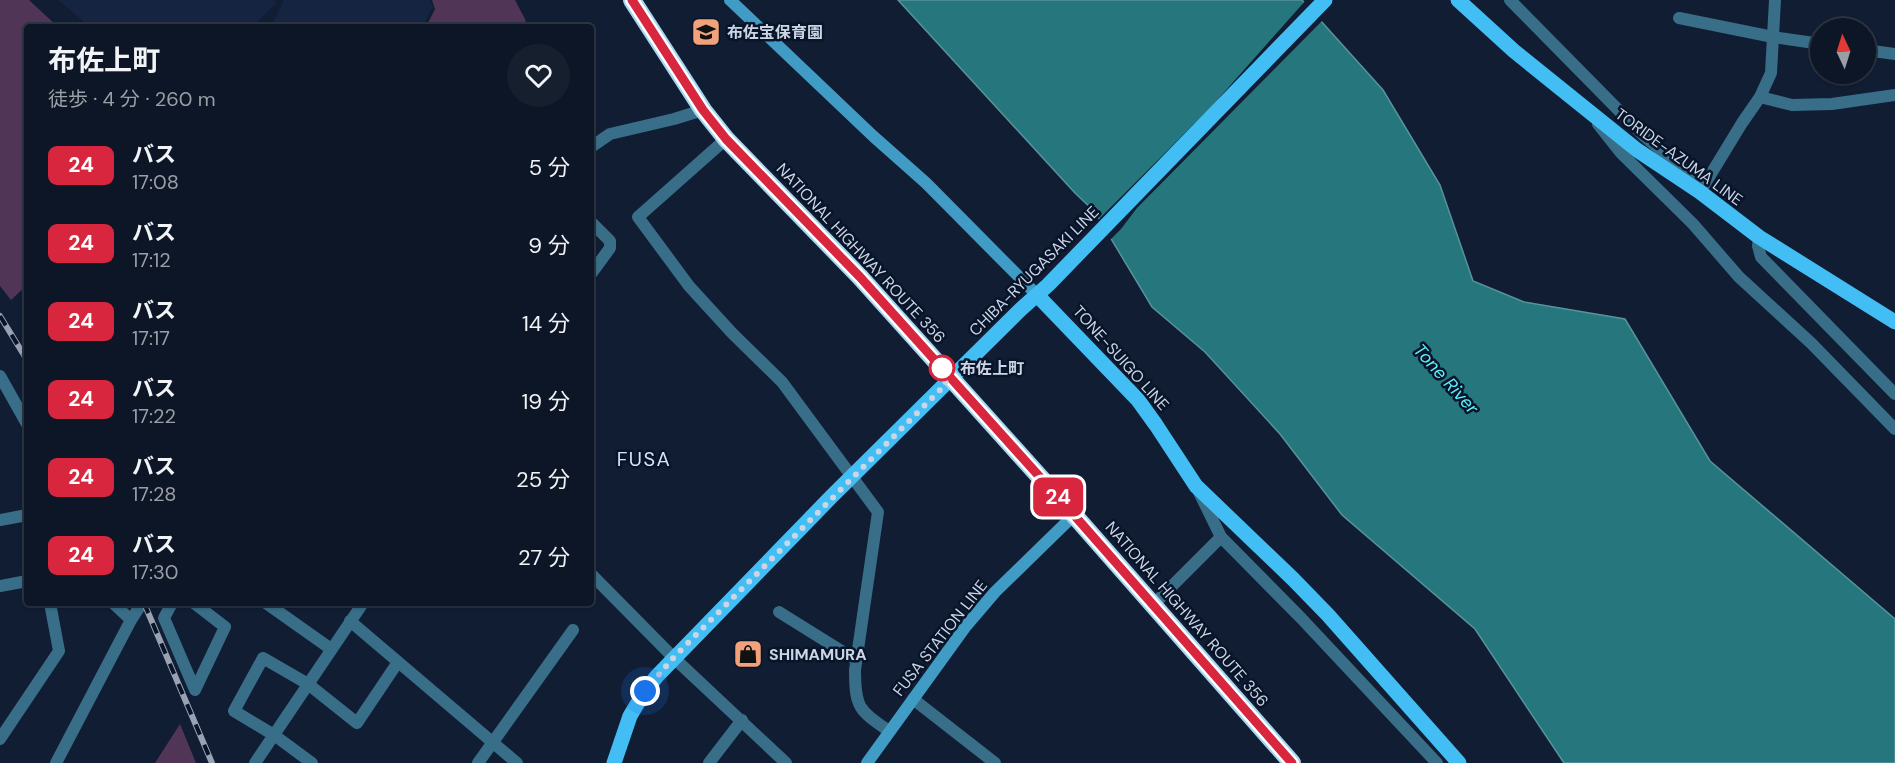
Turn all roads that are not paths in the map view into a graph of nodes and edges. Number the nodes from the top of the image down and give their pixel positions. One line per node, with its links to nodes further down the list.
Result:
1 (632, 0): 14 (highway, NATIONAL HIGHWAY ROUTE 356)
2 (730, 0): 22 (main road, TONE-SUIGO LINE)
3 (1325, 0): 22 (main road, CHIBA-RYUGASAKI LINE)
4 (1458, 0): 15 (main road, TORIDE-AZUMA LINE)
5 (1510, 0): 18 (street)
6 (1775, 0): 8 (street)
7 (1679, 18): 8 (street)
8 (1773, 37): 9 (street); 13 (street)
9 (1810, 42)
10 (1876, 51): 11 (street)
11 (1895, 54)
12 (1895, 95): 13 (street)
13 (1760, 97): 18 (street)
14 (703, 110): 16 (highway, NATIONAL HIGHWAY ROUTE 356); 17 (street)
15 (1592, 116): 18 (main road, TORIDE-AZUMA LINE); 27 (street)
16 (726, 139): 29 (highway, NATIONAL HIGHWAY ROUTE 356); 51 (street)
17 (594, 145)
18 (1700, 192): 20 (main road, TORIDE-AZUMA LINE)
19 (594, 225): 21 (street)
20 (1759, 237): 23 (main road, TORIDE-AZUMA LINE); 25 (street)
21 (594, 270)
22 (1043, 290): 28 (main road, TONE-SUIGO LINE); 50 (main road, CHIBA-RYUGASAKI LINE)
23 (1895, 322)
24 (0, 376): 26 (street)
25 (1895, 394)
26 (24, 419)
27 (1895, 429)
28 (1196, 486): 32 (street); 33 (main road, TONE-SUIGO LINE)
29 (1074, 515): 37 (highway, NATIONAL HIGHWAY ROUTE 356); 54 (main road, FUSA STATION LINE)
30 (24, 516): 31 (street)
31 (0, 520)
32 (1221, 537): 33 (street); 37 (street); 71 (street)
33 (1260, 547): 72 (main road, TONE-SUIGO LINE)
34 (594, 577): 50 (street)
35 (24, 582): 36 (street)
36 (0, 586)
37 (1153, 605): 70 (highway, NATIONAL HIGHWAY ROUTE 356)
38 (51, 606): 58 (street)
39 (116, 606): 46 (street)
40 (140, 606): 46 (street)
41 (170, 606): 42 (street)
42 (198, 606)
43 (270, 606): 49 (street)
44 (361, 606): 47 (street)
45 (779, 612): 51 (street)
46 (131, 620): 61 (street)
47 (350, 621): 49 (street); 52 (street)
48 (573, 630): 59 (street)
49 (331, 649): 53 (street)
50 (674, 657): 55 (street); 66 (main road, CHIBA-RYUGASAKI LINE)
51 (856, 660): 56 (street)
52 (398, 662): 53 (street); 59 (street)
53 (308, 684): 57 (street); 57 (street)
54 (913, 699): 56 (main road, FUSA STATION LINE); 60 (street)
55 (742, 720): 67 (street); 68 (street)
56 (890, 731): 69 (main road, FUSA STATION LINE)
57 (274, 735): 62 (street); 63 (street)
58 (0, 739)
59 (491, 742): 64 (street); 65 (street)
60 (988, 761)
61 (56, 763)
62 (255, 763)
63 (312, 763)
64 (478, 763)
65 (517, 763)
66 (614, 763)
67 (709, 763)
68 (786, 763)
69 (867, 763)
70 (1292, 763)
71 (1437, 763)
72 (1460, 763)

